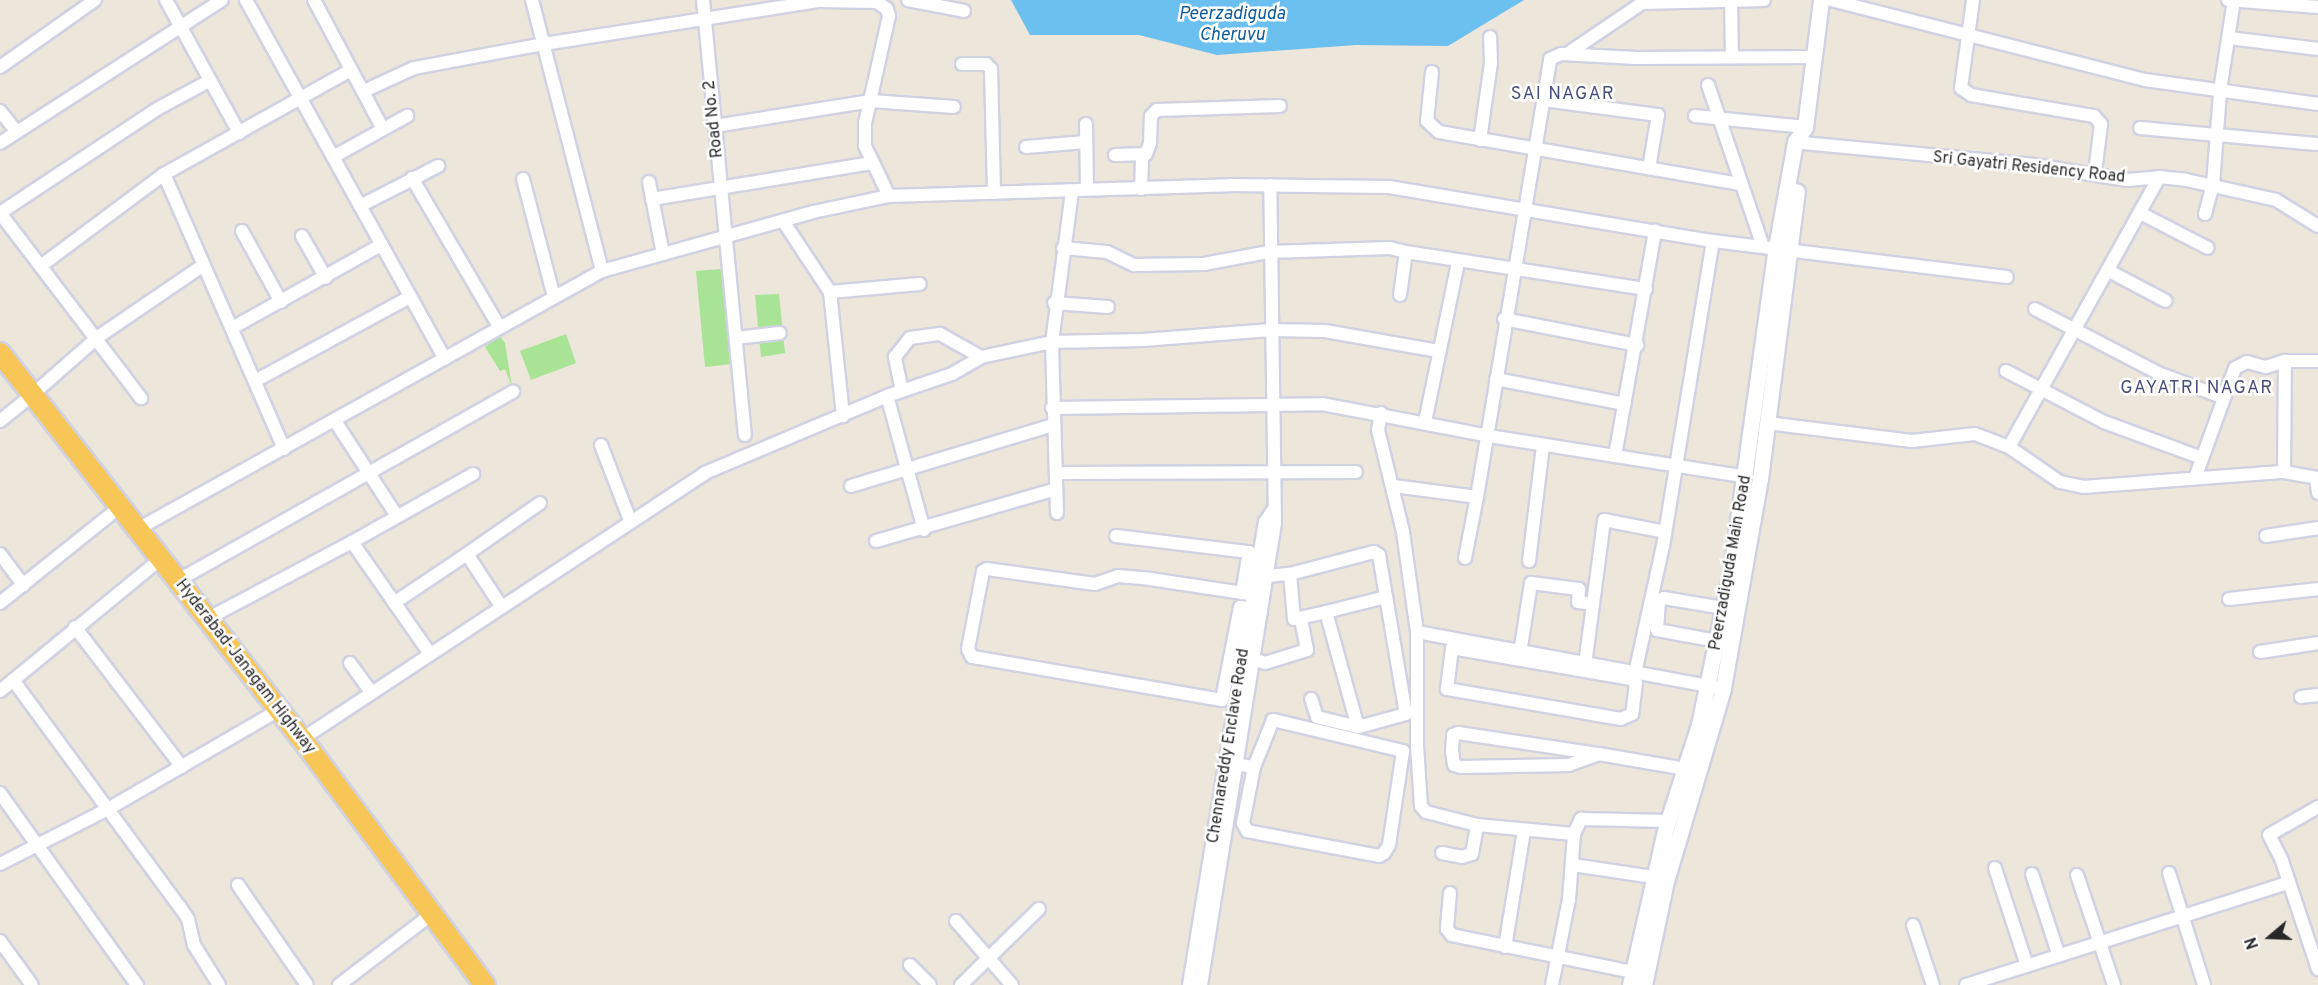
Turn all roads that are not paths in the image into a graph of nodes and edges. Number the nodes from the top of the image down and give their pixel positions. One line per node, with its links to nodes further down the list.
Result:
1 (95, 0): 30 (street)
2 (166, 0): 20 (street)
3 (222, 0): 20 (street)
4 (246, 0): 37 (street)
5 (314, 0): 31 (street)
6 (532, 0): 24 (street)
7 (703, 0): 19 (street, Road No. 2)
8 (908, 0): 18 (street)
9 (1764, 0): 15 (street)
10 (1821, 0): 28 (street, Peerzadiguda Main Road)
11 (1831, 0): 21 (street)
12 (1973, 0): 21 (street)
13 (2232, 0): 17 (street); 23 (street)
14 (820, 1): 16 (street); 19 (street)
15 (1731, 1): 26 (street); 27 (street)
16 (890, 3): 39 (street)
17 (2318, 7)
18 (964, 11)
19 (704, 19): 24 (street); 48 (street, Road No. 2)
20 (180, 25): 33 (street); 51 (street)
21 (1968, 34): 36 (street); 67 (street)
22 (1490, 37): 55 (street)
23 (2229, 38): 25 (street); 36 (street)
24 (544, 44): 35 (street); 107 (street)
25 (2318, 49)
26 (1567, 54): 27 (street); 38 (street)
27 (1732, 57): 28 (street)
28 (1813, 57): 54 (street, Peerzadiguda Main Road)
29 (962, 64): 80 (street)
30 (0, 67)
31 (351, 70): 35 (street); 37 (street)
32 (1432, 72): 55 (street)
33 (209, 81): 52 (street); 85 (street)
34 (1708, 85): 46 (street)
35 (363, 91): 50 (street)
36 (2220, 92): 40 (street); 53 (street)
37 (298, 100): 52 (street); 63 (street)
38 (1543, 100): 60 (street); 66 (street)
39 (871, 101): 42 (street); 48 (street); 64 (street)
40 (2318, 104)
41 (1280, 106): 61 (street)
42 (954, 107)
43 (0, 111): 51 (street)
44 (407, 116): 50 (street)
45 (1695, 116): 46 (street, Sri Gayatri Residency Road)
46 (1718, 117): 54 (street, Sri Gayatri Residency Road); 73 (street)
47 (1086, 124): 56 (street)
48 (715, 126): 76 (street, Road No. 2)
49 (2140, 128): 53 (street)
50 (383, 129): 63 (street)
51 (16, 131): 57 (street)
52 (239, 133): 68 (street)
53 (2217, 134): 58 (street); 75 (street)
54 (1803, 135): 67 (street, Sri Gayatri Residency Road); 97 (street, Peerzadiguda Main Road)
55 (1480, 140): 60 (street)
56 (1086, 142): 59 (street); 77 (street)
57 (0, 143)
58 (2316, 144)
59 (1026, 147)
60 (1538, 148): 66 (street); 84 (street)
61 (1142, 154): 62 (street); 78 (street)
62 (1115, 156)
63 (333, 157): 83 (street)
64 (872, 163): 76 (street); 81 (street)
65 (438, 166): 70 (street)
66 (1650, 168): 73 (street)
67 (2095, 173): 69 (street, Sri Gayatri Residency Road)
68 (164, 174): 103 (street); 104 (street)
69 (2159, 177): 75 (street, Sri Gayatri Residency Road); 86 (street)
70 (412, 178): 83 (street); 122 (street)
71 (523, 179): 115 (street)
72 (649, 182): 82 (street)
73 (1741, 184): 97 (street)
74 (1270, 185): 78 (street); 84 (street); 99 (street, Chennareddy Enclave Road)
75 (2213, 185): 87 (street); 89 (street, Sri Gayatri Residency Road)
76 (721, 186): 82 (street); 93 (street, Road No. 2)
77 (1087, 189): 78 (street); 79 (street)
78 (1141, 189)
79 (1072, 192): 80 (street); 96 (street)
80 (994, 193): 81 (street)
81 (889, 196): 88 (street)
82 (652, 199): 101 (street)
83 (360, 206): 95 (street)
84 (1526, 209): 91 (street); 105 (street)
85 (0, 213): 103 (street)
86 (2140, 213): 98 (street); 106 (street)
87 (2205, 214)
88 (783, 221): 93 (street); 112 (street)
89 (2318, 226)
90 (242, 231): 116 (street)
91 (1655, 231): 94 (street); 111 (street)
92 (302, 236): 109 (street)
93 (727, 238): 101 (street); 128 (street, Road No. 2)
94 (1713, 241): 97 (street); 167 (street)
95 (381, 245): 109 (street); 114 (street)
96 (1063, 248): 99 (street); 118 (street)
97 (1776, 248): 108 (street); 142 (street, Peerzadiguda Main Road)
98 (2208, 248)
99 (1269, 252): 100 (street); 124 (street, Chennareddy Enclave Road)
100 (1406, 252): 102 (street); 113 (street)
101 (663, 254): 107 (street)
102 (1458, 262): 105 (street); 131 (street)
103 (42, 266): 127 (street)
104 (202, 266): 123 (street); 127 (street)
105 (1512, 270): 111 (street); 121 (street)
106 (2109, 271): 117 (street); 125 (street)
107 (602, 272): 115 (street)
108 (2007, 277)
109 (326, 278): 116 (street)
110 (920, 284): 112 (street)
111 (1646, 289): 130 (street)
112 (830, 292): 153 (street)
113 (1400, 295)
114 (410, 297): 134 (street); 140 (street)
115 (554, 297): 122 (street)
116 (281, 302): 123 (street)
117 (2166, 302)
118 (1054, 303): 119 (street); 129 (street)
119 (1108, 307)
120 (2035, 309): 125 (street)
121 (1504, 319): 130 (street); 139 (street)
122 (499, 326): 134 (street)
123 (232, 328): 140 (street)
124 (1271, 330): 129 (street); 131 (street); 149 (street, Chennareddy Enclave Road)
125 (2076, 331): 141 (street); 148 (street)
126 (780, 333): 128 (street)
127 (98, 337): 146 (street); 147 (street)
128 (736, 338): 159 (street, Road No. 2)
129 (1052, 342): 133 (street); 151 (street)
130 (1637, 345): 150 (street)
131 (1438, 351): 156 (street)
132 (0, 353): 146 (highway, Hyderabad-Janagam Highway)
133 (981, 357): 143 (street); 143 (street)
134 (445, 359): 155 (street)
135 (2285, 361): 136 (street); 148 (street); 171 (street)
136 (2318, 361)
137 (0, 367): 146 (highway, Hyderabad-Janagam Highway)
138 (2006, 371): 141 (street)
139 (1496, 379): 150 (street); 160 (street)
140 (255, 381): 164 (street)
141 (2040, 387): 163 (street); 166 (street)
142 (1765, 388): 157 (street, Peerzadiguda Main Road); 175 (street, Peerzadiguda Main Road)
143 (902, 391): 145 (street)
144 (513, 392): 173 (street)
145 (887, 396): 153 (street); 168 (street)
146 (29, 397): 154 (street); 185 (highway, Hyderabad-Janagam Highway); 189 (highway, Hyderabad-Janagam Highway)
147 (141, 398)
148 (2222, 398): 166 (street)
149 (1274, 403): 151 (street); 152 (street); 169 (street, Chennareddy Enclave Road)
150 (1625, 404): 165 (street)
151 (1052, 408): 158 (street)
152 (1381, 413): 156 (street); 179 (street)
153 (843, 416): 187 (street)
154 (0, 421)
155 (335, 421): 164 (street); 173 (street)
156 (1425, 422): 160 (street)
157 (1767, 423): 163 (street); 230 (street, Peerzadiguda Main Road)
158 (1053, 425): 168 (street); 172 (street)
159 (745, 435)
160 (1489, 436): 162 (street); 182 (street)
161 (601, 445): 187 (street)
162 (1543, 445): 165 (street); 199 (street)
163 (2009, 447): 176 (street)
164 (284, 449): 189 (street)
165 (1615, 456): 167 (street)
166 (2202, 458): 176 (street)
167 (1675, 466): 175 (street); 191 (street)
168 (908, 467): 178 (street); 190 (street)
169 (1277, 472): 170 (street); 172 (street); 202 (street, Chennareddy Enclave Road)
170 (1356, 472)
171 (2284, 472): 176 (street); 177 (street)
172 (1057, 473): 180 (street)
173 (367, 474): 186 (street); 203 (street)
174 (473, 474): 186 (street)
175 (1747, 477): 213 (street, Peerzadiguda Main Road)
176 (2195, 478)
177 (2317, 478): 181 (street)
178 (851, 486)
179 (1394, 486): 182 (street); 219 (street)
180 (1056, 489): 184 (street); 190 (street)
181 (2318, 492)
182 (1477, 497): 198 (street)
183 (540, 503): 197 (street)
184 (1057, 513)
185 (110, 516): 200 (highway, Hyderabad-Janagam Highway); 204 (street)
186 (397, 516): 195 (street)
187 (630, 520): 212 (street)
188 (2318, 528): 192 (street)
189 (136, 530): 203 (highway, Hyderabad-Janagam Highway)
190 (924, 530): 194 (street)
191 (1665, 532): 211 (street); 228 (street)
192 (2266, 536)
193 (1116, 537): 206 (street)
194 (876, 541)
195 (352, 542): 210 (street); 216 (street)
196 (0, 554): 204 (street)
197 (467, 554): 210 (street); 212 (street)
198 (1465, 558)
199 (1529, 561)
200 (152, 566): 218 (street); 237 (highway, Hyderabad-Janagam Highway)
201 (1290, 574): 202 (street); 207 (street); 217 (street)
202 (1261, 577): 206 (street, Chennareddy Enclave Road)
203 (177, 581): 216 (highway, Hyderabad-Janagam Highway)
204 (23, 585): 209 (street)
205 (2318, 589): 208 (street)
206 (1253, 594): 214 (street, Chennareddy Enclave Road); 214 (street)
207 (1386, 597): 215 (street); 238 (street)
208 (2229, 600)
209 (0, 603)
210 (394, 603): 224 (street)
211 (1593, 604): 223 (street); 227 (street)
212 (501, 606): 224 (street)
213 (1724, 608): 220 (street, Peerzadiguda Main Road); 220 (street)
214 (1251, 609): 225 (street, Chennareddy Enclave Road); 236 (street, Chennareddy Enclave Road)
215 (1326, 612): 217 (street); 238 (street)
216 (207, 619): 239 (highway, Hyderabad-Janagam Highway)
217 (1301, 619): 225 (street)
218 (75, 627): 229 (street); 242 (street)
219 (1418, 632): 223 (street); 250 (street)
220 (1717, 641): 230 (street, Peerzadiguda Main Road)
221 (2318, 643): 222 (street)
222 (2260, 652)
223 (1520, 653): 227 (street)
224 (430, 654): 232 (street)
225 (1253, 659): 236 (street, Chennareddy Enclave Road)
226 (350, 663): 232 (street)
227 (1585, 665): 228 (street)
228 (1635, 678): 228 (street); 230 (street)
229 (14, 680): 231 (street); 247 (street)
230 (1715, 687): 244 (street, Peerzadiguda Main Road); 293 (street, Peerzadiguda Main Road)
231 (0, 691)
232 (371, 692): 239 (street)
233 (2318, 695): 234 (street)
234 (2301, 698)
235 (1311, 699): 238 (street)
236 (1240, 710): 241 (street, Chennareddy Enclave Road)
237 (270, 715): 239 (highway, Hyderabad-Janagam Highway); 242 (street)
238 (1358, 727)
239 (299, 743): 249 (highway, Hyderabad-Janagam Highway)
240 (1599, 754): 240 (street); 244 (street)
241 (1231, 764): 243 (street); 290 (street, Chennareddy Enclave Road); 291 (street, Chennareddy Enclave Road)
242 (182, 767): 247 (street)
243 (1254, 767): 243 (street)
244 (1686, 769): 248 (street, Peerzadiguda Main Road)
245 (0, 793): 253 (street)
246 (2318, 807): 262 (street)
247 (108, 809): 253 (street); 282 (street)
248 (1668, 821): 252 (street); 261 (street, Peerzadiguda Main Road)
249 (359, 825): 267 (highway, Hyderabad-Janagam Highway); 286 (highway, Hyderabad-Janagam Highway)
250 (1477, 825): 251 (street); 254 (street)
251 (1524, 831): 252 (street); 272 (street)
252 (1574, 834): 256 (street)
253 (36, 846): 255 (street); 281 (street)
254 (1442, 853)
255 (0, 864)
256 (1573, 865): 261 (street); 275 (street)
257 (1995, 868): 277 (street)
258 (2169, 873): 266 (street)
259 (2032, 874): 273 (street)
260 (2078, 875): 271 (street)
261 (1653, 877): 279 (street, Peerzadiguda Main Road)
262 (2288, 883): 266 (street); 278 (street)
263 (238, 885): 283 (street)
264 (1450, 893): 272 (street)
265 (1039, 909): 274 (street)
266 (2182, 917): 271 (street); 297 (street)
267 (424, 920): 284 (street); 285 (highway, Hyderabad-Janagam Highway)
268 (956, 921): 274 (street)
269 (1913, 925): 294 (street)
270 (0, 941): 280 (street)
271 (2100, 943): 273 (street); 296 (street)
272 (1505, 947): 275 (street)
273 (2059, 956): 277 (street)
274 (989, 958): 288 (street); 289 (street)
275 (1558, 959): 279 (street); 292 (street)
276 (910, 965): 287 (street)
277 (2027, 966): 295 (street)
278 (2318, 969)
279 (1631, 978)
280 (32, 985)
281 (137, 985)
282 (219, 985)
283 (307, 985)
284 (339, 985)
285 (471, 985)
286 (485, 985)
287 (930, 985)
288 (961, 985)
289 (1012, 985)
290 (1189, 985)
291 (1201, 985)
292 (1552, 985)
293 (1644, 985)
294 (1933, 985)
295 (1966, 985)
296 (2114, 985)
297 (2204, 985)

